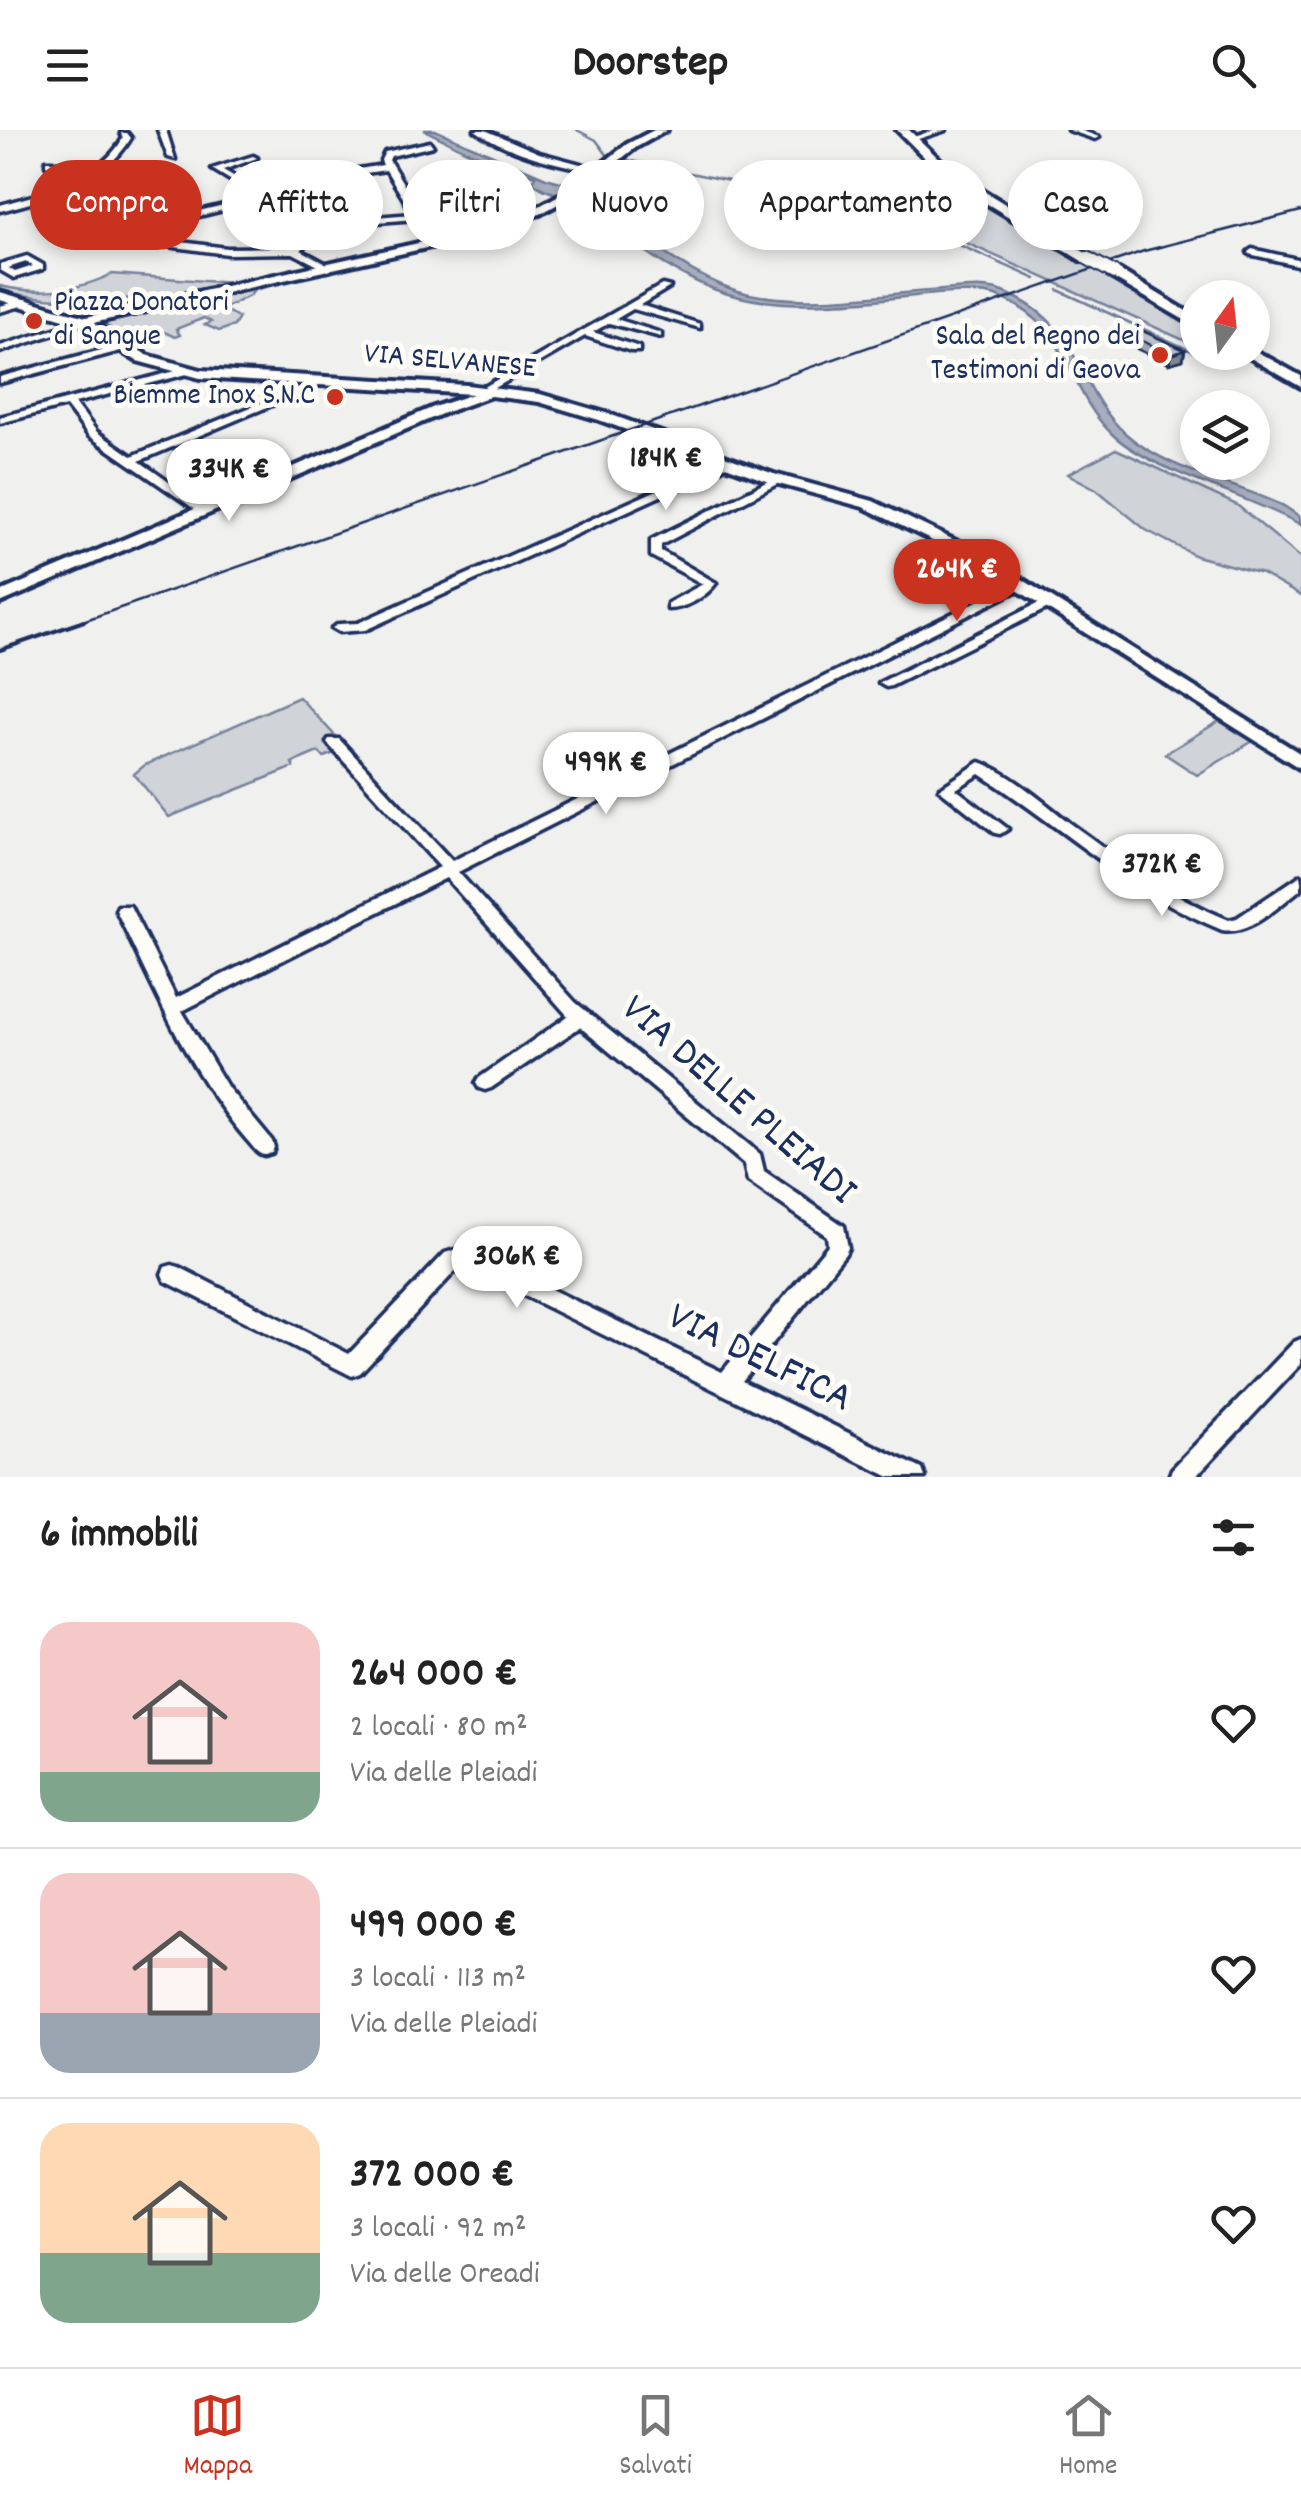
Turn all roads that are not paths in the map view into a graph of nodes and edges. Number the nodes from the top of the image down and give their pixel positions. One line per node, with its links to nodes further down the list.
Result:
1 (162, 130): 10 (street)
2 (479, 130): 14 (street)
3 (662, 130): 15 (street)
4 (942, 130): 7 (street)
5 (1072, 130): 8 (street)
6 (124, 135): 12 (street)
7 (908, 135): 31 (main road, bridge)
8 (1095, 138)
9 (430, 144): 16 (street)
10 (172, 157)
11 (254, 158): 13 (street)
12 (110, 160)
13 (246, 160)
14 (562, 160)
15 (611, 160)
16 (388, 167): 17 (street); 18 (street)
17 (383, 168)
18 (403, 192)
19 (30, 197): 20 (street)
20 (0, 208)
21 (202, 247): 22 (street)
22 (294, 250): 26 (street)
23 (408, 250): 26 (street)
24 (1252, 252): 25 (street)
25 (1301, 263)
26 (328, 268): 30 (street)
27 (665, 288): 29 (street)
28 (2, 304): 32 (street)
29 (632, 306): 33 (street); 34 (street)
30 (102, 313): 32 (street); 37 (street)
31 (1180, 313)
32 (78, 316): 37 (street, VIA SELVANESE); 38 (street)
33 (609, 320): 35 (street); 36 (street)
34 (697, 326)
35 (585, 334): 39 (street); 42 (street)
36 (658, 335)
37 (116, 345): 41 (street, VIA SELVANESE); 43 (street)
38 (0, 349)
39 (635, 350)
40 (1270, 365): 45 (main road)
41 (170, 370): 44 (street, VIA SELVANESE); 50 (street)
42 (514, 375): 46 (street); 48 (street)
43 (0, 380)
44 (326, 380): 49 (street, VIA SELVANESE); 52 (street)
45 (1301, 382)
46 (484, 390): 47 (street, VIA SELVANESE); 49 (street, VIA SELVANESE)
47 (503, 392): 48 (street, VIA SELVANESE); 49 (street)
48 (524, 395): 53 (street, VIA SELVANESE)
49 (452, 398): 55 (street)
50 (68, 401): 51 (street); 52 (street)
51 (0, 420)
52 (132, 460): 55 (street)
53 (727, 462): 54 (street, VIA SELVANESE); 60 (street)
54 (778, 480): 56 (street, VIA SELVANESE); 59 (street)
55 (202, 510): 57 (street)
56 (1018, 584): 58 (street, VIA SELVANESE); 65 (street)
57 (0, 598)
58 (1047, 603): 61 (street); 63 (street, VIA SELVANESE)
59 (673, 606)
60 (339, 628)
61 (886, 683)
62 (334, 742): 65 (street, VIA DELLE PLEIADI)
63 (1301, 762)
64 (1000, 829): 66 (street)
65 (448, 871): 68 (street); 69 (street, VIA DELLE PLEIADI)
66 (1301, 881)
67 (124, 910): 68 (street)
68 (172, 1008): 71 (street)
69 (581, 1017): 70 (street, VIA DELLE PLEIADI); 74 (street, VIA DELLE PLEIADI)
70 (485, 1083)
71 (265, 1147)
72 (172, 1274): 74 (street, VIA DELFICA)
73 (1301, 1349): 76 (street)
74 (724, 1385): 75 (street, VIA DELFICA)
75 (914, 1477)
76 (1180, 1477)

